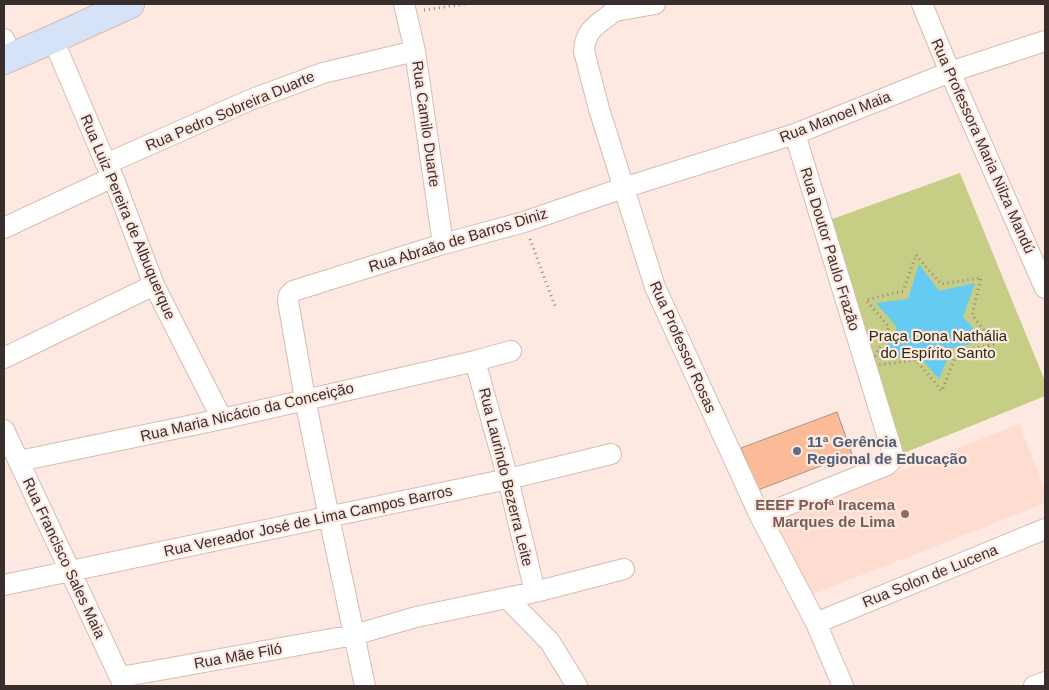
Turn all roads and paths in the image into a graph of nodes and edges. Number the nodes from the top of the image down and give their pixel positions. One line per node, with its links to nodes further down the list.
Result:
1 (130, 4): 7 (main road)
2 (465, 4): 6 (path)
3 (655, 4): 5 (street)
4 (922, 4): 11 (street, Rua Professora Maria Nilza Mandú)
5 (618, 7): 14 (street, Rua Professor Rosas)
6 (405, 8): 9 (street, Rua Camilo Duarte)
7 (53, 39): 10 (main road); 13 (street, Rua Luiz Pereira de Albuquerque)
8 (1045, 41): 11 (street, Rua Manoel Maia)
9 (415, 51): 13 (street, Rua Pedro Sobreira Duarte); 17 (street, Rua Camilo Duarte)
10 (7, 52)
11 (950, 72): 12 (street, Rua Manoel Maia); 19 (street, Rua Professora Maria Nilza Mandú)
12 (795, 134): 14 (street, Rua Manoel Maia); 31 (street, Rua Doutor Paulo Frazão)
13 (110, 171): 16 (street, Rua Pedro Sobreira Duarte); 18 (street, Rua Luiz Pereira de Albuquerque)
14 (624, 188): 15 (street, Rua Abraão de Barros Diniz); 31 (street, Rua Professor Rosas)
15 (524, 222): 17 (street, Rua Abraão de Barros Diniz); 20 (path)
16 (4, 228)
17 (443, 244): 25 (street, Rua Abraão de Barros Diniz)
18 (154, 284): 22 (street); 26 (street, Rua Luiz Pereira de Albuquerque)
19 (1045, 288)
20 (556, 309)
21 (511, 351): 24 (street, Rua Maria Nicácio da Conceição)
22 (4, 358)
23 (916, 360): 23 (path)
24 (476, 361): 25 (street, Rua Maria Nicácio da Conceição); 30 (street, Rua Laurindo Bezerra Leite)
25 (305, 399): 26 (street, Rua Maria Nicácio da Conceição); 32 (street)
26 (222, 419): 29 (street, Rua Maria Nicácio da Conceição)
27 (4, 430): 29 (street, Rua Francisco Sales Maia)
28 (611, 454): 30 (street, Rua Vereador José de Lima Campos Barros)
29 (19, 461): 35 (street, Rua Francisco Sales Maia)
30 (508, 479): 32 (street, Rua Vereador José de Lima Campos Barros); 37 (street, Rua Laurindo Bezerra Leite)
31 (760, 516): 39 (street, Rua Professor Rosas)
32 (329, 518): 35 (street, Rua Vereador José de Lima Campos Barros); 40 (street)
33 (1045, 529): 39 (street, Rua Solon de Lucena)
34 (624, 569): 37 (street, Rua Mãe Filó)
35 (69, 572): 36 (street, Rua Vereador José de Lima Campos Barros); 41 (street, Rua Francisco Sales Maia)
36 (4, 585)
37 (535, 592): 38 (street, Rua Mãe Filó)
38 (508, 598): 40 (street, Rua Mãe Filó); 44 (street)
39 (816, 623): 45 (street, Rua Professor Rosas)
40 (354, 635): 41 (street, Rua Mãe Filó); 43 (street)
41 (122, 682)
42 (1045, 682): 46 (street)
43 (365, 686)
44 (577, 686)
45 (843, 686)
46 (1034, 686)

